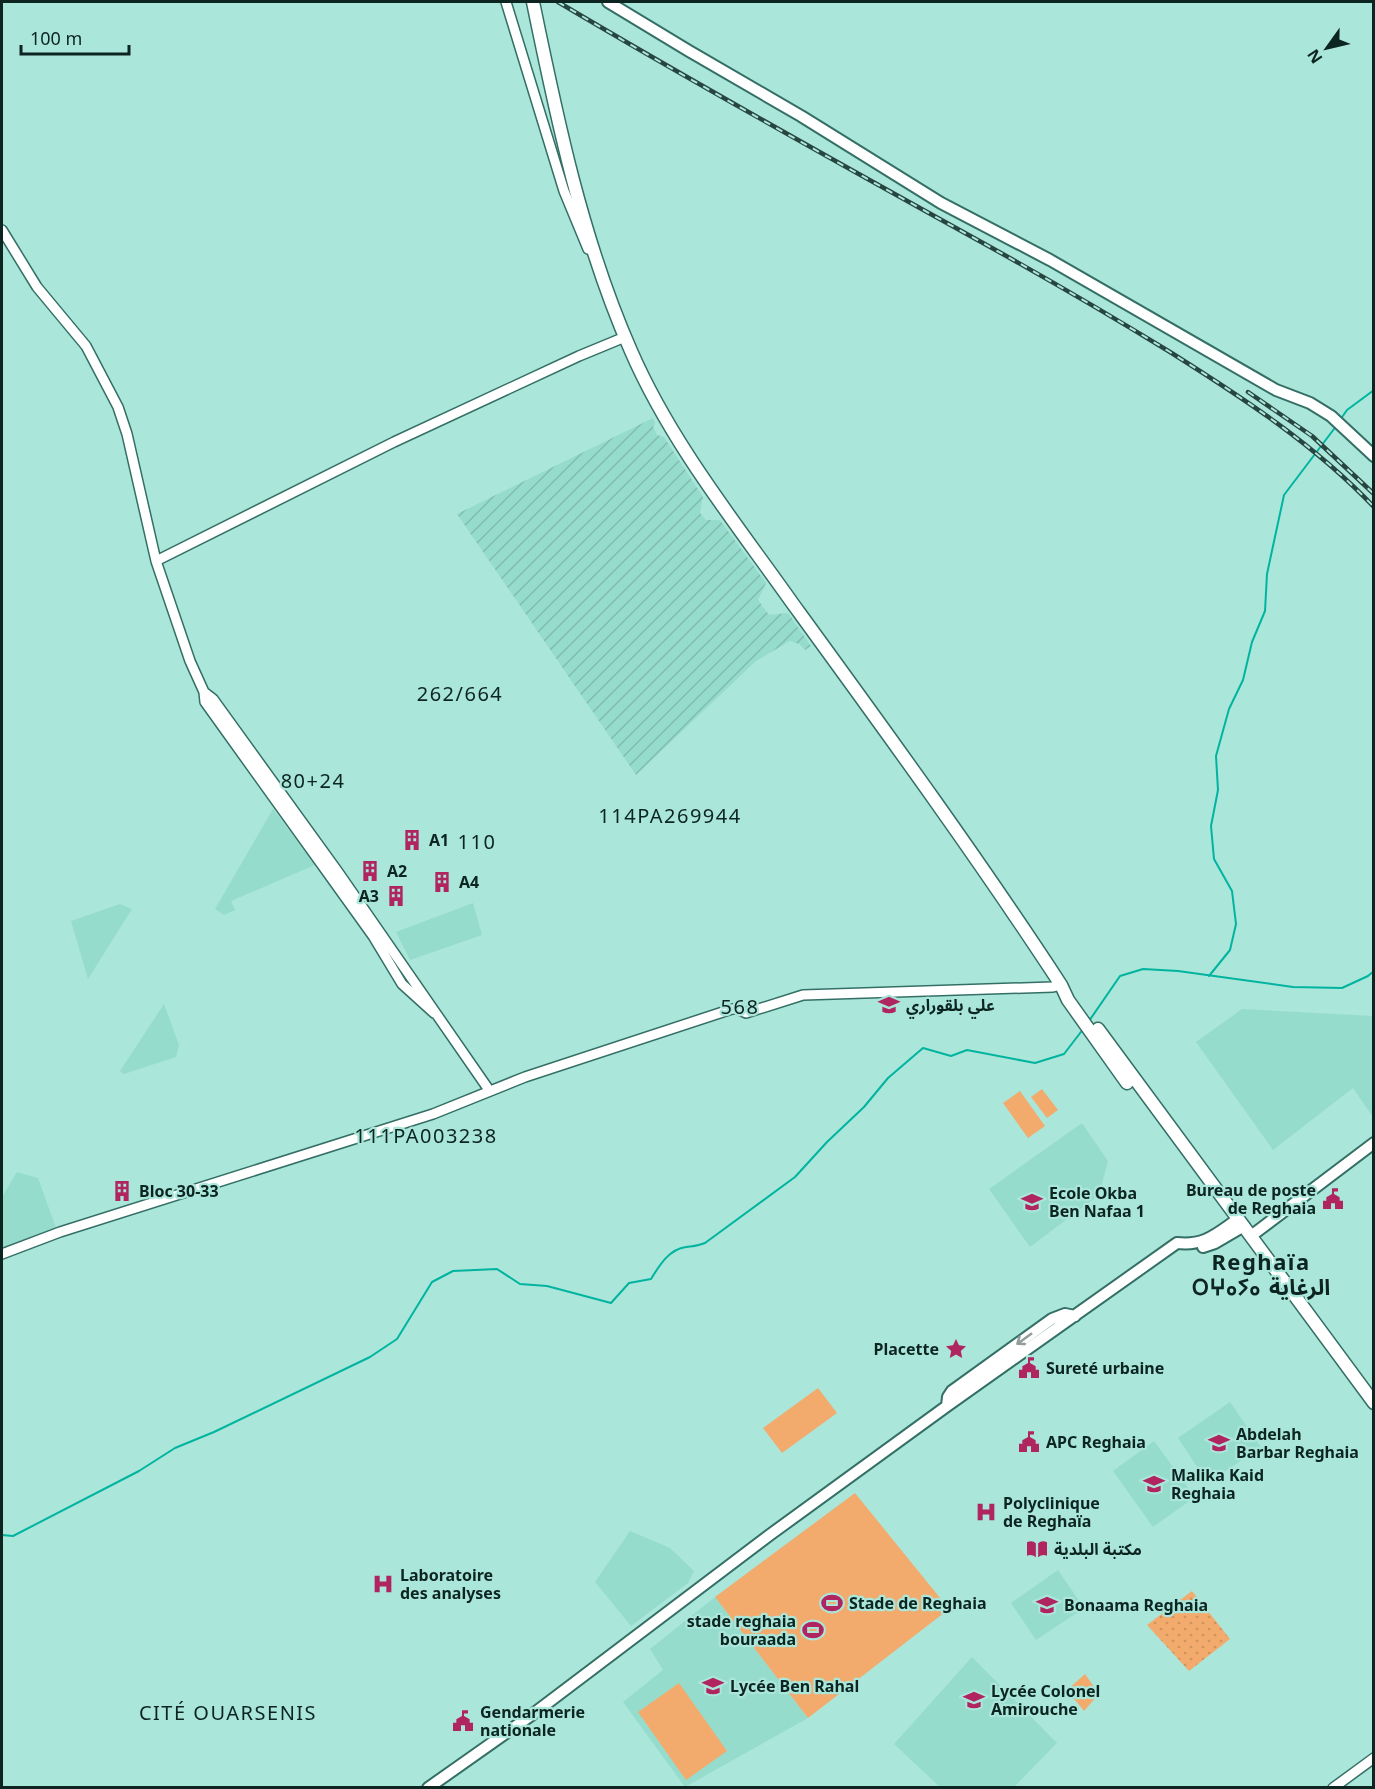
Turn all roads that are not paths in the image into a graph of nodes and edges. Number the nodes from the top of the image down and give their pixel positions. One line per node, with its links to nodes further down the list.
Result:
1 (506, 2): 5 (street)
2 (533, 2): 5 (main road)
3 (608, 2): 7 (main road)
4 (2, 230): 8 (street)
5 (603, 284): 6 (main road)
6 (625, 337): 8 (street); 13 (main road)
7 (1374, 456)
8 (156, 561): 9 (street)
9 (204, 692): 10 (street); 11 (street)
10 (409, 973): 11 (street); 12 (street)
11 (399, 979): 14 (street)
12 (418, 985): 14 (street); 15 (street)
13 (1061, 985): 16 (street); 18 (main road)
14 (410, 992): 15 (street)
15 (435, 1013): 16 (street)
16 (489, 1090): 19 (street)
17 (1374, 1143): 18 (main road)
18 (1244, 1227): 20 (main road); 22 (main road)
19 (2, 1254)
20 (1374, 1403)
21 (1374, 1758): 23 (street)
22 (428, 1788)
23 (1333, 1788)

